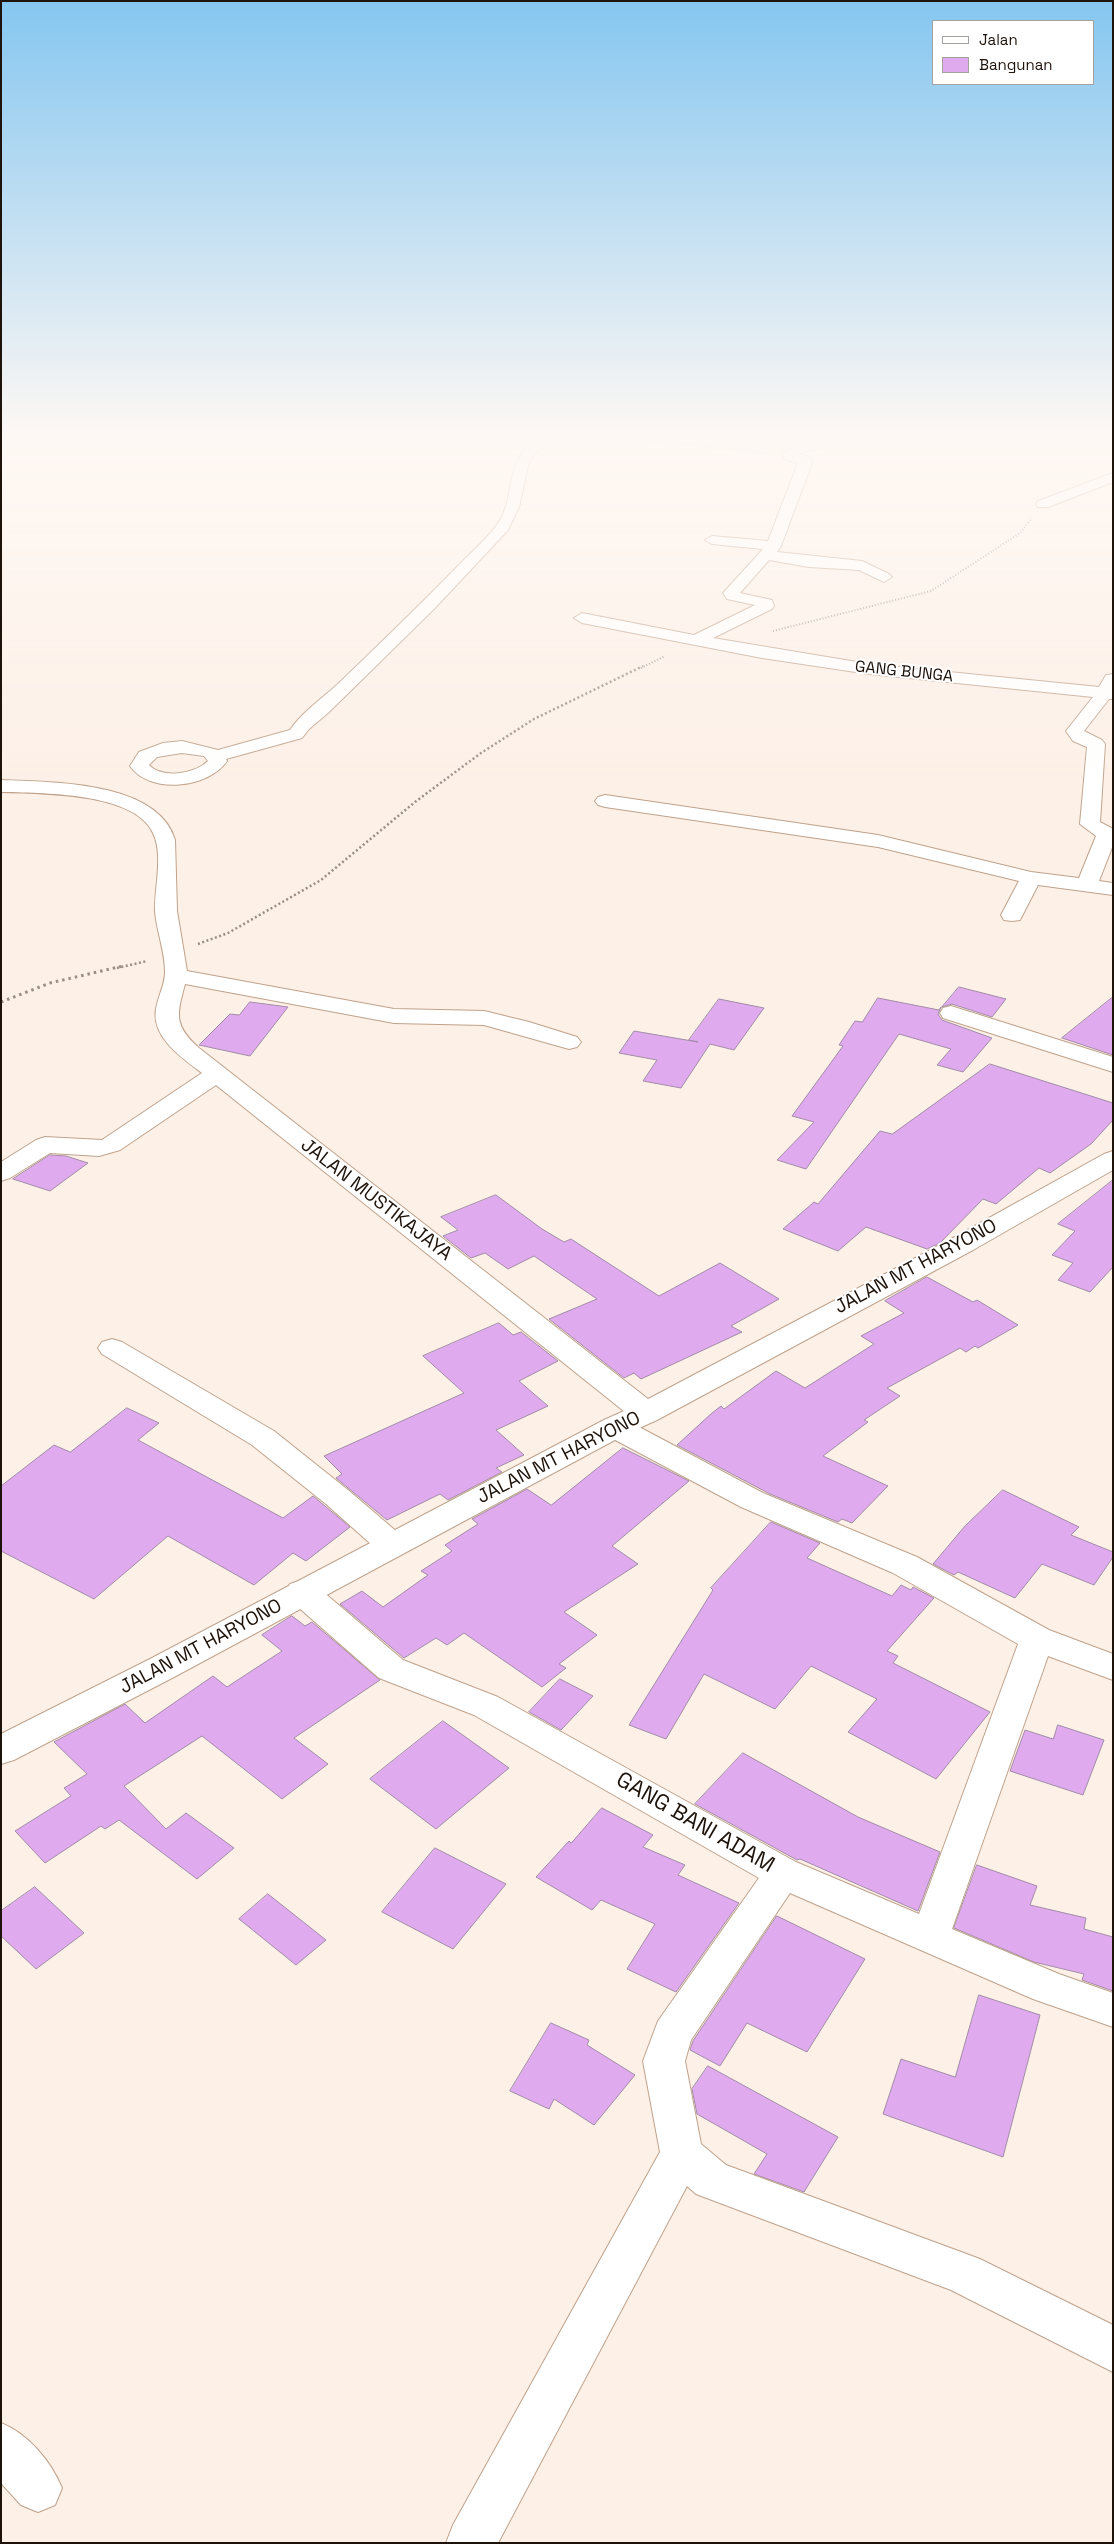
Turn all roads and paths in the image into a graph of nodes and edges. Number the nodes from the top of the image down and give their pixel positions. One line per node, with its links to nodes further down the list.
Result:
1 (474, 557): 8 (street)
2 (764, 557): 6 (street)
3 (792, 557): 4 (street)
4 (884, 576)
5 (582, 618): 6 (street, GANG BUNGA)
6 (697, 640): 7 (street, GANG BUNGA); 17 (path)
7 (1110, 688): 14 (street)
8 (208, 753): 9 (street); 9 (street)
9 (152, 776): 11 (street)
10 (1, 786): 11 (street, JALAN MUSTIKAJAYA)
11 (112, 798): 17 (street, JALAN MUSTIKAJAYA)
12 (605, 802): 13 (street)
13 (1031, 878): 14 (street); 16 (street)
14 (1087, 885): 15 (street)
15 (1113, 889)
16 (1012, 915)
17 (174, 965): 18 (path); 20 (street); 22 (street, JALAN MUSTIKAJAYA)
18 (1, 1002)
19 (951, 1012): 21 (street)
20 (569, 1042)
21 (1113, 1065)
22 (217, 1074): 24 (street); 26 (street, JALAN MUSTIKAJAYA)
23 (1113, 1159): 26 (street, JALAN MT HARYONO)
24 (1, 1173)
25 (112, 1348): 28 (street)
26 (646, 1413): 27 (street, JALAN MT HARYONO)
27 (615, 1428): 28 (street, JALAN MT HARYONO); 30 (street)
28 (392, 1545): 29 (street, JALAN MT HARYONO)
29 (302, 1592): 32 (street, JALAN MT HARYONO); 33 (street, GANG BANI ADAM)
30 (1037, 1639): 31 (street); 34 (street)
31 (1113, 1667)
32 (1, 1750)
33 (783, 1873): 34 (street, GANG BANI ADAM); 36 (street)
34 (930, 1937): 35 (street, GANG BANI ADAM)
35 (1113, 2010)
36 (682, 2154): 37 (street); 40 (street)
37 (1113, 2348)
38 (1, 2447): 39 (street)
39 (38, 2488)
40 (471, 2543)

